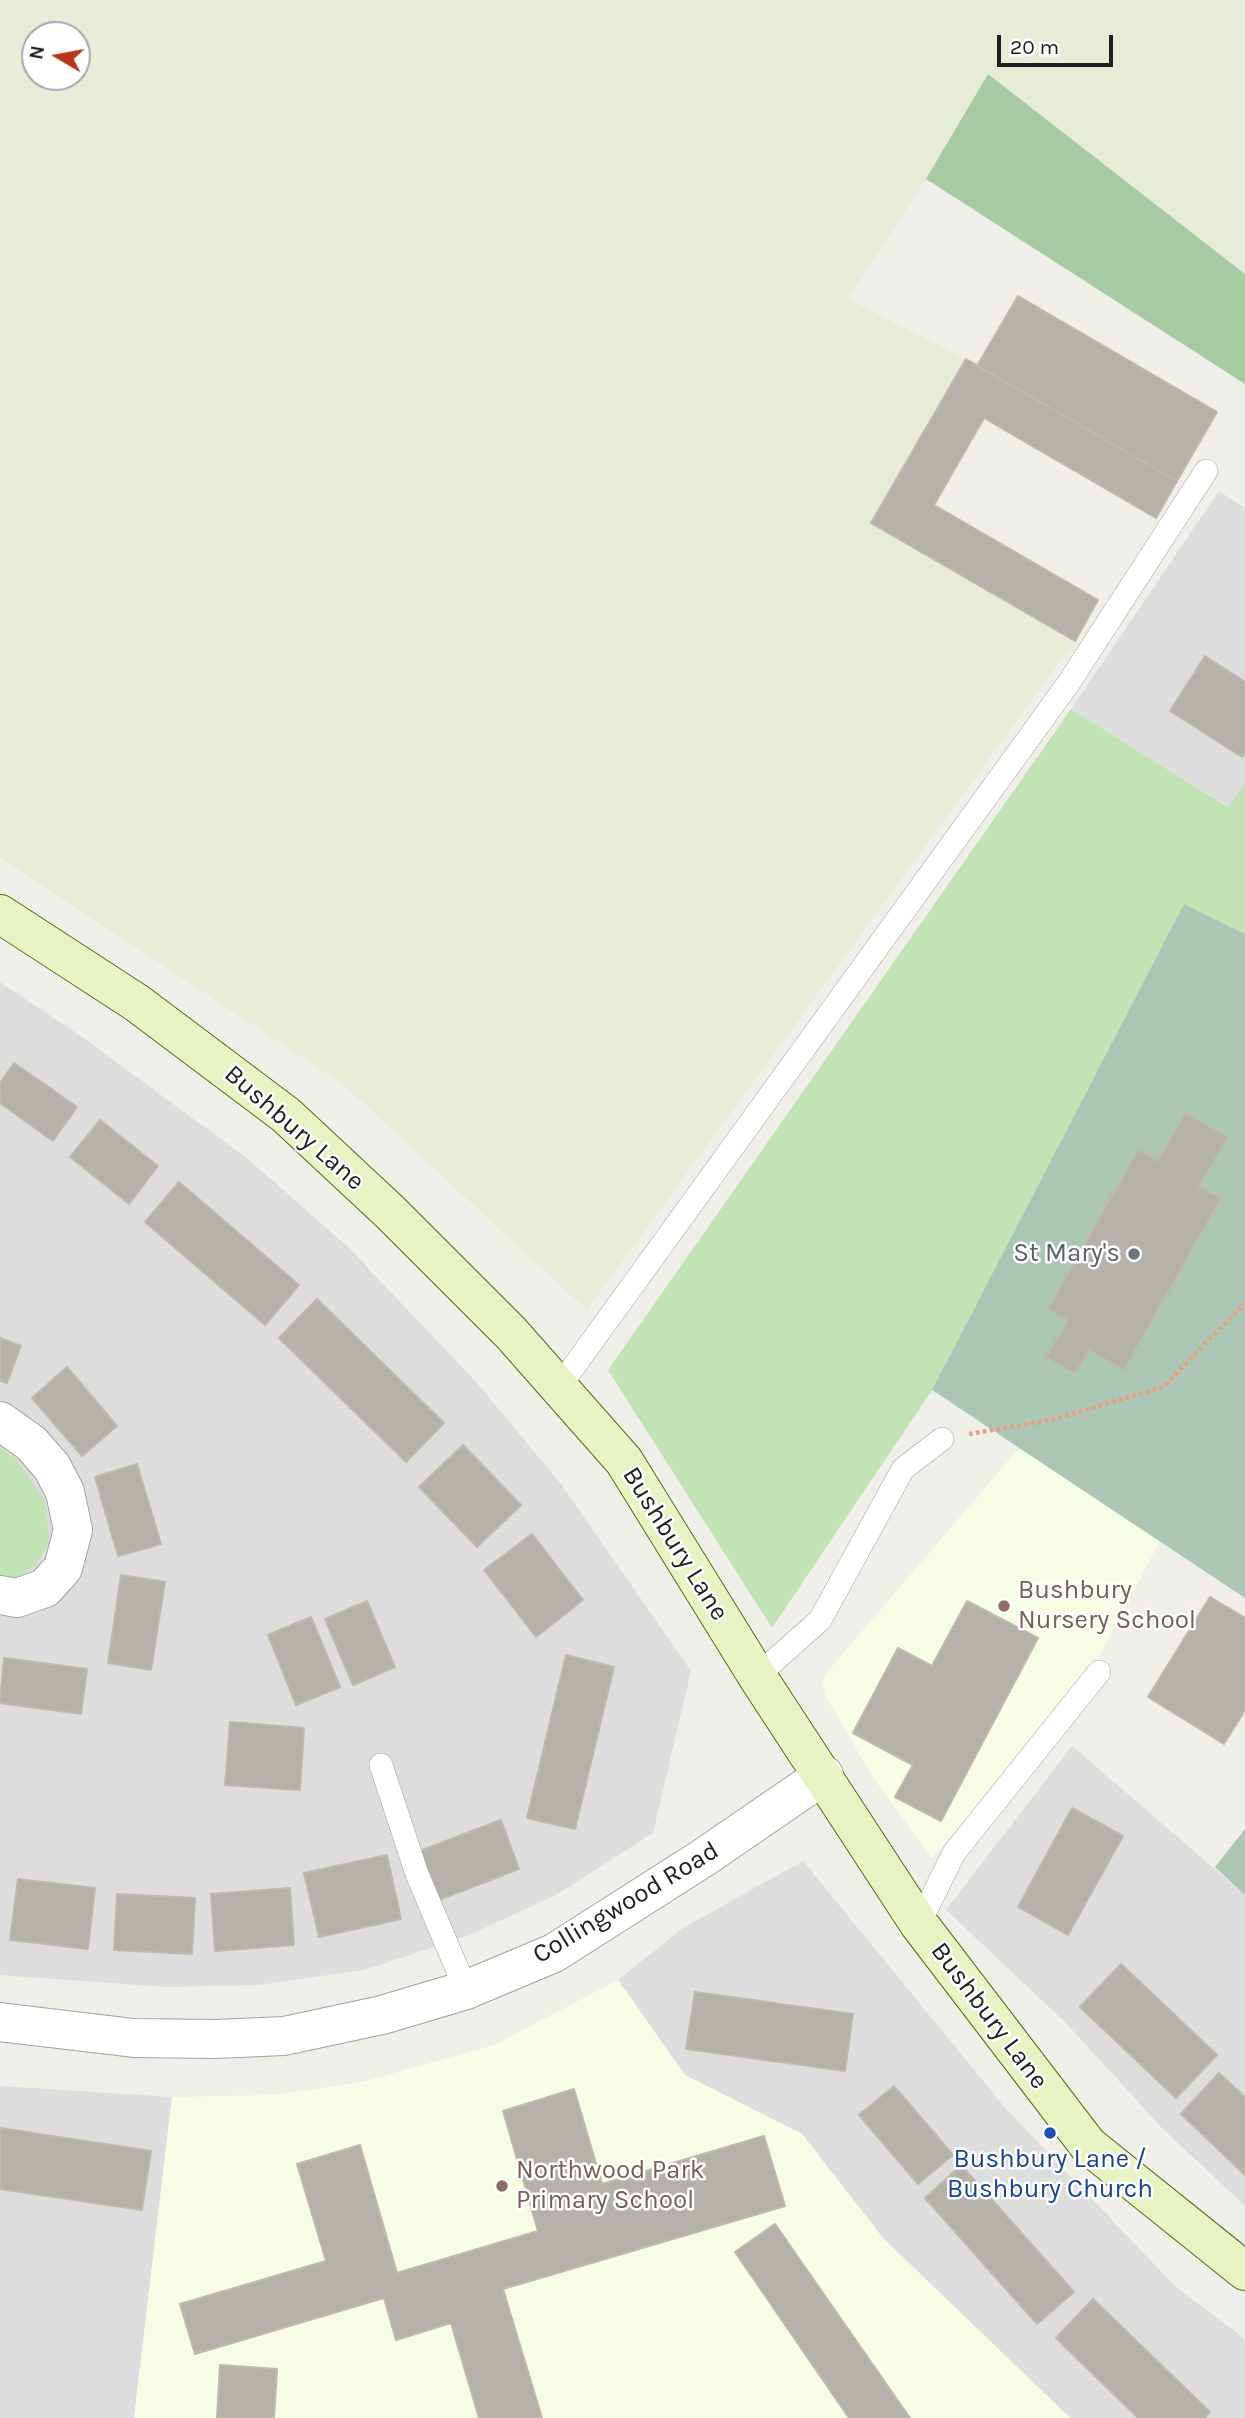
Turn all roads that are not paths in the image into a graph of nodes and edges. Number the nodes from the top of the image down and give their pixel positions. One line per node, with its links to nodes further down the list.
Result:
1 (1206, 471): 3 (lane)
2 (0, 914): 3 (street, Bushbury Lane)
3 (559, 1388): 8 (street, Bushbury Lane)
4 (0, 1421): 6 (street)
5 (942, 1439): 8 (lane)
6 (0, 1595)
7 (1099, 1672): 11 (lane)
8 (757, 1676): 10 (street, Bushbury Lane)
9 (381, 1765): 12 (lane)
10 (824, 1775): 11 (street, Bushbury Lane); 12 (street, Collingwood Road)
11 (919, 1924): 14 (street, Bushbury Lane)
12 (466, 1990): 13 (street, Collingwood Road)
13 (0, 2022)
14 (1245, 2271)

